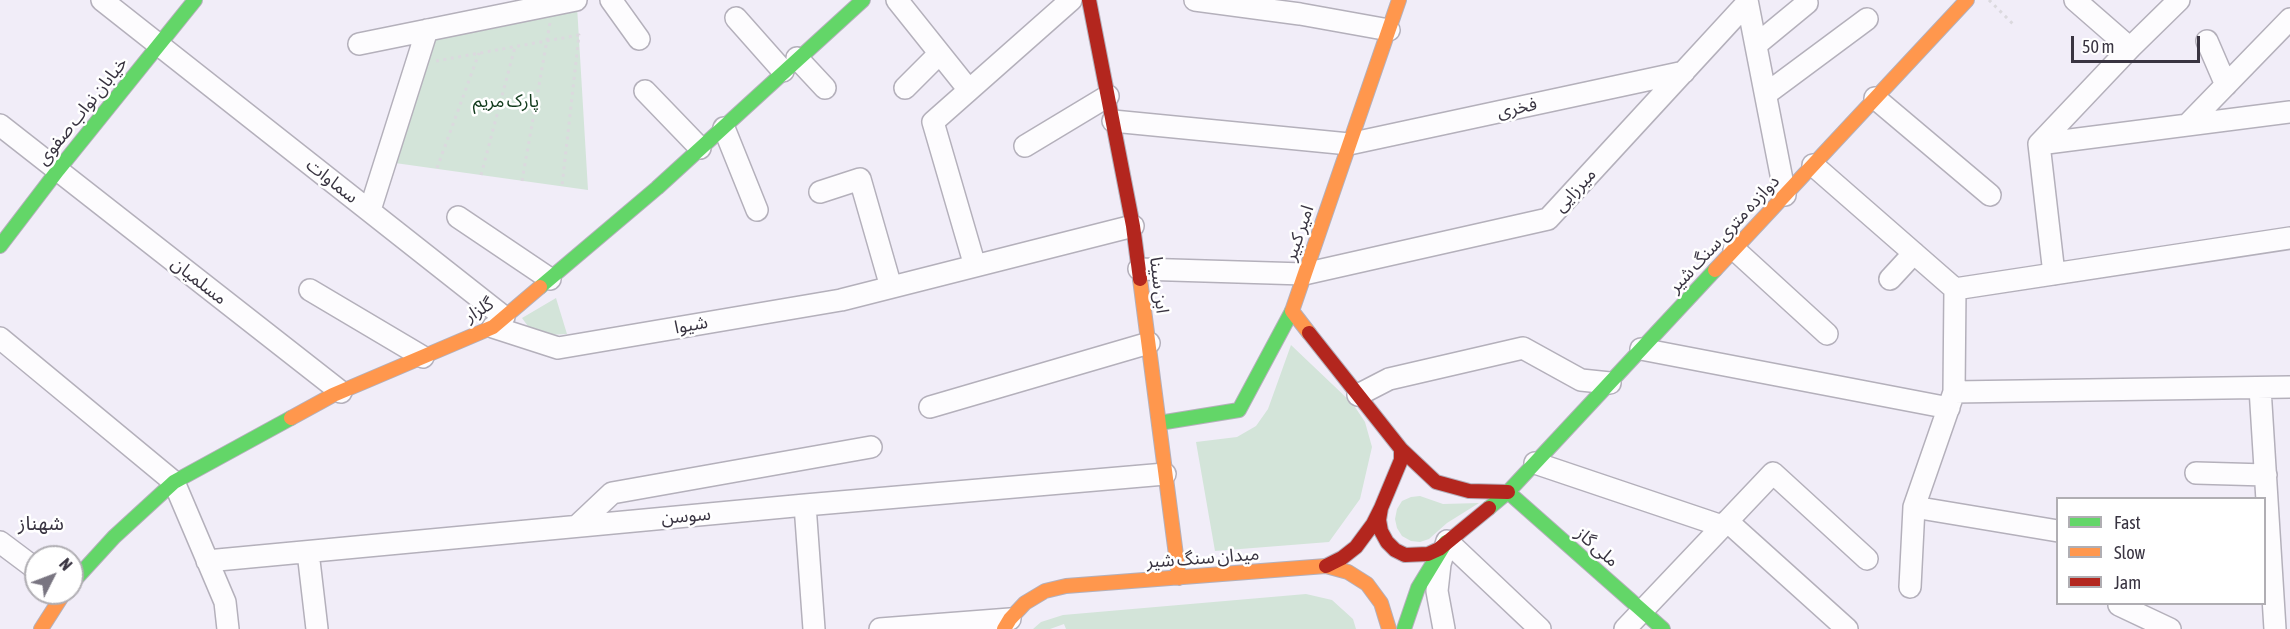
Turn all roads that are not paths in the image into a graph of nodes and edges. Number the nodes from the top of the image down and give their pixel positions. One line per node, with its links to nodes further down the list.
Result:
1 (102, 0): 25 (street, سماوات)
2 (195, 0): 25 (main road, خیابان نواب صفوی)
3 (574, 0): 21 (street)
4 (611, 0): 23 (street)
5 (862, 0): 30 (main road, گلزار)
6 (897, 0): 29 (street)
7 (1071, 0): 35 (street)
8 (1089, 0): 38 (main road, ابن سینا)
9 (1195, 0): 14 (street)
10 (1399, 0): 22 (main road, امیر کبیر)
11 (1967, 0): 39 (main road, دوازده متری سنگ شیر)
12 (2075, 0): 28 (street)
13 (2179, 0): 28 (street)
14 (1218, 1): 17 (street)
15 (1747, 2): 27 (street); 31 (street, میرزایی)
16 (1807, 3): 27 (street)
17 (1301, 7): 22 (street)
18 (735, 18): 30 (street)
19 (1867, 19): 37 (street)
20 (2290, 19): 32 (street)
21 (427, 30): 26 (street); 54 (street)
22 (1389, 30): 45 (main road, امیر کبیر)
23 (639, 39)
24 (2207, 41): 32 (street)
25 (159, 44): 50 (main road, خیابان نواب صفوی); 54 (street, سماوات)
26 (359, 44)
27 (1756, 45): 37 (street)
28 (2130, 48): 46 (street)
29 (939, 54): 34 (street); 35 (street)
30 (790, 64): 33 (street); 44 (main road, گلزار)
31 (1684, 72): 45 (street, فخری); 64 (street, میرزایی)
32 (2226, 85): 43 (street)
33 (825, 88)
34 (905, 88)
35 (969, 90): 62 (street)
36 (645, 91): 48 (street)
37 (1766, 94): 52 (street)
38 (1108, 96): 41 (main road, ابن سینا); 47 (street)
39 (1875, 98): 49 (main road, دوازده متری سنگ شیر); 53 (street)
40 (2290, 112): 43 (street)
41 (1113, 121): 45 (street, فخری); 57 (main road, ابن سینا)
42 (0, 125): 50 (street, مسلمیان)
43 (2187, 125): 46 (street)
44 (724, 128): 48 (main road, گلزار); 55 (street)
45 (1349, 144): 64 (main road, امیر کبیر)
46 (2039, 144): 65 (street)
47 (1025, 146)
48 (700, 148): 66 (main road, گلزار)
49 (1813, 165): 52 (main road, دوازده متری سنگ شیر); 61 (street)
50 (58, 170): 59 (main road, خیابان نواب صفوی); 81 (street, مسلمیان)
51 (820, 192): 68 (street)
52 (1785, 195): 60 (main road, دوازده متری سنگ شیر)
53 (1990, 195)
54 (369, 210): 72 (street, سماوات)
55 (757, 210)
56 (458, 217): 66 (street)
57 (1133, 226): 62 (street, شیوا); 63 (main road, ابن سینا)
58 (2290, 238): 65 (street)
59 (0, 246)
60 (1734, 249): 73 (street); 76 (main road, دوازده متری سنگ شیر)
61 (1914, 253): 67 (street); 69 (street)
62 (975, 266): 68 (street, شیوا)
63 (1139, 269): 64 (street, میرزایی); 75 (main road, ابن سینا)
64 (1304, 274): 71 (main road, امیر کبیر)
65 (2054, 274): 69 (street)
66 (550, 279): 72 (main road, گلزار)
67 (1890, 279)
68 (891, 287): 72 (street, شیوا)
69 (1955, 289): 83 (street)
70 (310, 290): 77 (street)
71 (1292, 310): 82 (main road); 85 (main road, امیر کبیر)
72 (499, 322): 77 (main road, گلزار)
73 (1827, 334)
74 (0, 338): 92 (street)
75 (1149, 343): 84 (street); 85 (main road, ابن سینا)
76 (1641, 349): 78 (main road, دوازده متری سنگ شیر); 83 (street)
77 (423, 357): 81 (main road, گلزار)
78 (1610, 383): 82 (street); 88 (main road, دوازده متری سنگ شیر)
79 (2290, 387): 80 (street)
80 (2260, 388): 83 (street); 91 (street)
81 (341, 392): 92 (main road, گلزار)
82 (1358, 395): 87 (main road)
83 (1951, 400): 95 (street)
84 (930, 407)
85 (1159, 423): 90 (main road, ابن سینا)
86 (871, 447): 98 (street)
87 (1401, 449): 93 (main road); 96 (main road)
88 (1534, 463): 93 (main road, دوازده متری سنگ شیر); 97 (street)
89 (2196, 473): 91 (street)
90 (1165, 474): 94 (street, سوسن); 108 (main road, ابن سینا)
91 (2266, 476): 127 (street)
92 (174, 482): 105 (street); 107 (main road, گلزار)
93 (1508, 492): 100 (main road, دوازده متری سنگ شیر); 112 (main road, ملی گاز)
94 (805, 505): 98 (street, سوسن); 117 (street)
95 (1914, 507): 99 (street); 109 (street)
96 (1381, 508): 100 (main road); 106 (main road)
97 (1725, 524): 103 (street); 112 (street); 125 (street)
98 (577, 526): 102 (street, سوسن)
99 (2056, 531)
100 (1447, 540): 120 (main road); 121 (street); 122 (street)
101 (0, 542): 104 (street)
102 (308, 552): 105 (street, سوسن); 116 (street)
103 (1867, 559)
104 (24, 560)
105 (207, 561): 115 (street)
106 (1326, 566): 108 (main road, میدان سنگ شیر); 119 (main road, میدان سنگ شیر)
107 (84, 570)
108 (1179, 578): 113 (main road, میدان سنگ شیر)
109 (1910, 587)
110 (56, 605): 114 (main road)
111 (2120, 605): 126 (street)
112 (1642, 611): 123 (street); 124 (main road, ملی گاز)
113 (1007, 624): 118 (street)
114 (41, 629)
115 (228, 629)
116 (317, 629)
117 (814, 629)
118 (880, 629)
119 (1389, 629)
120 (1404, 629)
121 (1444, 629)
122 (1540, 629)
123 (1625, 629)
124 (1663, 629)
125 (1847, 629)
126 (2170, 629)
127 (2275, 629)

